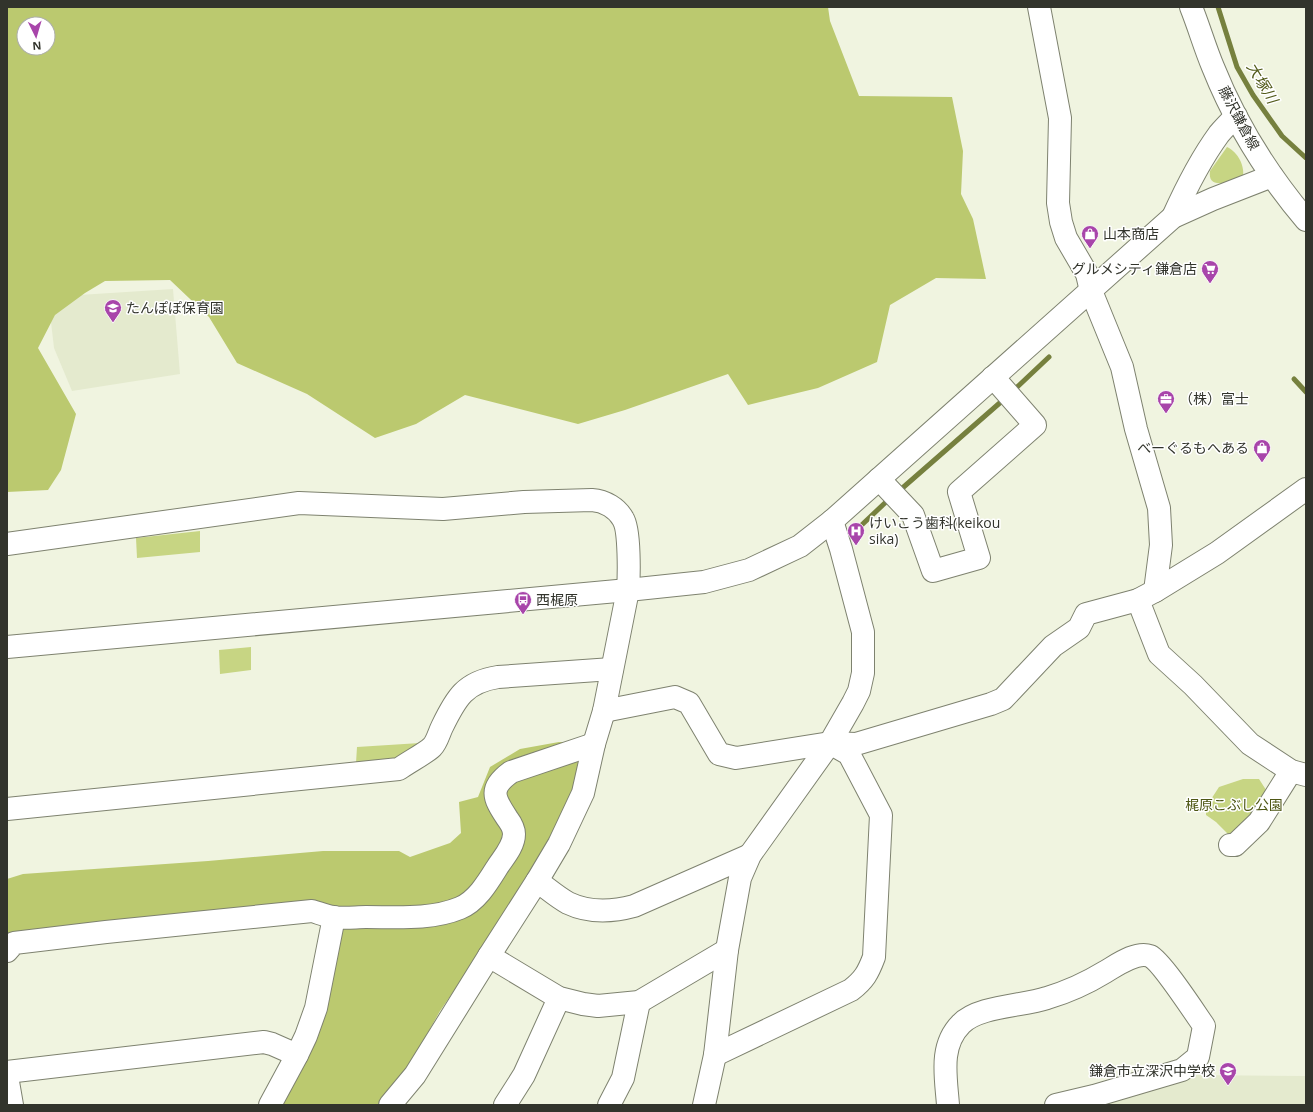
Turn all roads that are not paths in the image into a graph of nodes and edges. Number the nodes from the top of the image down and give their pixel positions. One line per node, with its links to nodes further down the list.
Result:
1 (1038, 7): 7 (street)
2 (1192, 7): 3 (street, 藤沢鎌倉線)
3 (1236, 116): 4 (street, 藤沢鎌倉線); 5 (street)
4 (1272, 176): 5 (street); 6 (street, 藤沢鎌倉線)
5 (1173, 217): 7 (street)
6 (1306, 220)
7 (1091, 291): 8 (street); 14 (street)
8 (993, 377): 9 (street); 9 (street)
9 (879, 479): 11 (street)
10 (1306, 489): 14 (street)
11 (832, 521): 13 (street); 18 (street)
12 (7, 544): 13 (street)
13 (628, 590): 15 (street); 16 (street)
14 (1147, 596): 18 (street); 20 (street)
15 (7, 647)
16 (612, 669): 17 (street); 21 (street)
17 (604, 711): 18 (street); 19 (street)
18 (830, 743): 23 (street); 32 (street)
19 (594, 744): 24 (street); 25 (street)
20 (1299, 773): 22 (street)
21 (7, 809)
22 (1230, 846)
23 (750, 855): 24 (street); 26 (street)
24 (537, 881): 28 (street)
25 (334, 917): 27 (street); 31 (street)
26 (728, 950): 30 (street); 32 (street)
27 (7, 951)
28 (489, 956): 29 (street); 38 (street)
29 (560, 998): 30 (street); 39 (street)
30 (639, 1002): 40 (street)
31 (297, 1055): 33 (street); 37 (street)
32 (715, 1055): 41 (street)
33 (7, 1072)
34 (7, 1076): 36 (street)
35 (1094, 1100): 42 (street); 43 (street)
36 (12, 1105)
37 (270, 1105)
38 (390, 1105)
39 (506, 1105)
40 (609, 1105)
41 (704, 1105)
42 (948, 1105)
43 (1056, 1105)

